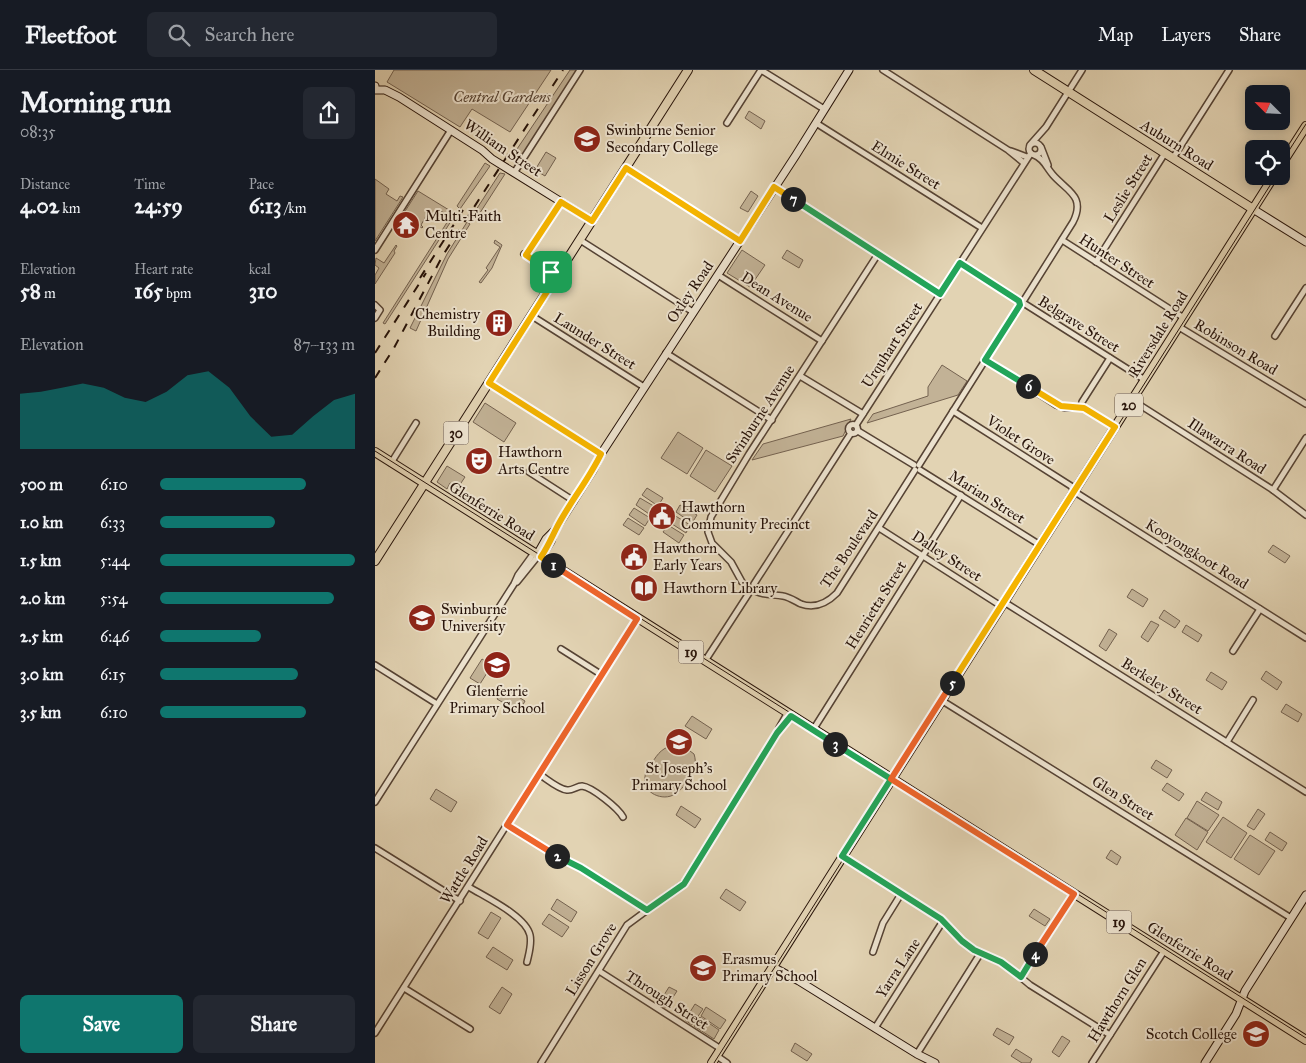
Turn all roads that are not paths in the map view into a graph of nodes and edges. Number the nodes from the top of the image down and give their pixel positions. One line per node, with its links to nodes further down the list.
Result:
1 (580, 70): 29 (street)
2 (688, 70): 27 (main road, 30)
3 (761, 70): 13 (street); 14 (street)
4 (849, 70): 13 (street, Oxley Road)
5 (883, 70): 21 (street)
6 (1034, 70): 11 (main road, Auburn Road)
7 (1082, 70): 11 (street)
8 (1229, 70): 25 (street)
9 (375, 86): 10 (street, William Street); 12 (street, William Street)
10 (375, 90): 12 (street, William Street)
11 (1068, 92): 17 (street); 23 (main road, Auburn Road)
12 (399, 97): 18 (street, William Street)
13 (824, 109): 15 (street, Oxley Road)
14 (727, 123)
15 (816, 123): 31 (street, Oxley Road); 35 (street, Elmie Street)
16 (1306, 126): 22 (main road)
17 (1046, 127): 19 (street); 20 (street)
18 (451, 130): 29 (street, William Street); 40 (street)
19 (1031, 145): 20 (street); 24 (street)
20 (1040, 146): 24 (street); 28 (street, The Boulevard)
21 (1008, 150): 24 (street); 26 (street)
22 (1290, 151)
23 (1165, 153): 25 (main road, Auburn Road); 42 (street, Leslie Street)
24 (1031, 155): 26 (street, Urquhart Street); 28 (street, The Boulevard)
25 (1173, 158): 33 (main road, Auburn Road)
26 (1024, 163): 35 (street, Urquhart Street)
27 (626, 168): 34 (main road, 30); 38 (street)
28 (1049, 170): 37 (street, The Boulevard)
29 (514, 173): 32 (street, William Street)
30 (1268, 185): 33 (main road, Riversdale Road / 20)
31 (774, 187): 38 (street, Oxley Road); 41 (street)
32 (561, 202): 34 (street, William Street); 45 (street)
33 (1253, 209): 39 (street, Auburn Road); 53 (main road, Riversdale Road / 20)
34 (592, 221): 36 (main road, 30)
35 (982, 228): 43 (street, Urquhart Street)
36 (580, 240): 45 (main road, 30); 50 (street)
37 (1062, 240): 42 (street, Hunter Street); 48 (street, The Boulevard)
38 (740, 241): 44 (street, Oxley Road)
39 (1306, 242)
40 (375, 250)
41 (878, 254): 47 (street); 56 (street, Swinburne Avenue)
42 (1096, 262): 53 (street, Hunter Street)
43 (960, 263): 47 (street, Urquhart Street); 48 (street, Belgrave Street)
44 (718, 275): 50 (street, Oxley Road); 56 (street, Dean Avenue)
45 (557, 276): 51 (main road, 30)
46 (1306, 288): 55 (street)
47 (940, 294): 68 (street, Urquhart Street)
48 (1022, 302): 58 (street, Belgrave Street); 59 (street, The Boulevard)
49 (375, 305): 52 (street)
50 (693, 312): 57 (street, Oxley Road)
51 (532, 316): 62 (main road, 30); 63 (street, Launder Street)
52 (375, 318)
53 (1184, 318): 54 (main road, Riversdale Road / 20)
54 (1179, 326): 61 (main road, Riversdale Road / 20); 65 (street, Robinson Road)
55 (1275, 336)
56 (822, 340): 60 (street, Swinburne Avenue)
57 (667, 352): 63 (street, Oxley Road); 69 (street)
58 (1110, 358): 61 (street, Belgrave Street); 66 (street)
59 (985, 360): 66 (street); 67 (street, The Boulevard)
60 (800, 376): 68 (street); 69 (street, Swinburne Avenue)
61 (1145, 380): 64 (main road, Riversdale Road / 20)
62 (489, 383): 76 (street); 80 (main road, 30)
63 (644, 387): 76 (street, Oxley Road)
64 (1132, 400): 71 (main road, Riversdale Road / 20); 81 (street, Illawarra Road)
65 (1306, 404)
66 (1081, 407): 71 (street)
67 (953, 410): 78 (street, The Boulevard); 82 (street, Violet Grove)
68 (863, 414): 72 (street, Urquhart Street)
69 (772, 420): 92 (street, Swinburne Avenue)
70 (416, 423): 77 (street)
71 (1115, 427): 82 (main road, Riversdale Road / 20)
72 (857, 428): 73 (street); 73 (street, Urquhart Street); 78 (street, Marian Street)
73 (851, 433): 91 (street)
74 (1306, 438): 81 (street)
75 (375, 452): 77 (main road, Glenferrie Road / 19)
76 (601, 454): 84 (street, Oxley Road)
77 (391, 462): 80 (main road, Glenferrie Road / 19)
78 (917, 468): 83 (street, Marian Street); 86 (street, The Boulevard)
79 (529, 472): 84 (street)
80 (424, 484): 88 (main road, Glenferrie Road / 19); 90 (main road, 30)
81 (1273, 490): 85 (street, Illawarra Road)
82 (1074, 491): 87 (main road, Riversdale Road / 20); 96 (street, Kooyongkoot Road)
83 (961, 495): 87 (street, Marian Street); 89 (street, Henrietta Street)
84 (574, 501): 88 (street, Oxley Road)
85 (1306, 515)
86 (879, 528): 89 (street, Dalley Street); 93 (street, The Boulevard)
87 (1040, 545): 95 (main road, Riversdale Road / 20)
88 (537, 555): 97 (main road, Glenferrie Road / 19); 106 (street)
89 (922, 556): 95 (street, Dalley Street); 108 (street, Henrietta Street)
90 (375, 561)
91 (754, 584): 92 (street); 93 (street)
92 (747, 586): 94 (street)
93 (755, 591): 94 (street)
94 (749, 592): 101 (street)
95 (1002, 604): 104 (main road, Riversdale Road / 20); 109 (street, Berkeley Street)
96 (1260, 609): 98 (street, Kooyongkoot Road); 100 (street)
97 (637, 619): 101 (main road, Glenferrie Road / 19); 103 (street, Wattle Road)
98 (1306, 638)
99 (561, 649): 103 (street)
100 (1233, 651)
101 (705, 661): 107 (main road, Glenferrie Road / 19)
102 (375, 665): 106 (street)
103 (602, 675): 110 (street, Wattle Road)
104 (941, 700): 111 (main road, Riversdale Road / 20); 124 (street, Glen Street)
105 (1253, 700): 109 (street)
106 (437, 704): 113 (street)
107 (789, 715): 108 (main road, Glenferrie Road / 19); 123 (street, Lisson Grove)
108 (813, 730): 111 (main road, Glenferrie Road / 19)
109 (1227, 742): 112 (street, Berkeley Street)
110 (539, 774): 114 (street); 115 (street, Wattle Road)
111 (891, 779): 117 (main road, Riversdale Road / 20); 120 (main road, Glenferrie Road / 19)
112 (1306, 792)
113 (375, 802)
114 (623, 817)
115 (507, 825): 118 (street, Wattle Road); 123 (street)
116 (375, 848): 122 (street)
117 (842, 856): 119 (street); 130 (main road, Riversdale Road / 20)
118 (469, 887): 122 (street, Wattle Road); 129 (street)
119 (901, 894): 125 (street); 127 (street)
120 (1074, 894): 126 (main road, Glenferrie Road / 19); 132 (street)
121 (1306, 895): 124 (street)
122 (460, 901): 133 (street, Wattle Road)
123 (647, 910): 131 (street, Lisson Grove)
124 (1291, 918): 134 (street)
125 (943, 921): 128 (street); 135 (street, Yarra Lane)
126 (1164, 950): 134 (main road, Glenferrie Road / 19); 138 (street, Hawthorn Glen)
127 (873, 952)
128 (979, 954): 132 (street); 141 (street)
129 (527, 962)
130 (774, 964): 135 (street); 140 (main road, Riversdale Road / 20)
131 (599, 971): 140 (street, Through Street); 143 (street, Lisson Grove)
132 (1021, 977): 138 (street)
133 (404, 988): 136 (street); 137 (street, Wattle Road)
134 (1241, 999): 139 (main road, Glenferrie Road / 19); 148 (street)
135 (875, 1028): 141 (street)
136 (470, 1029)
137 (375, 1033)
138 (1110, 1035): 147 (street, Hawthorn Glen)
139 (1306, 1040)
140 (721, 1049): 142 (main road, Riversdale Road / 20)
141 (917, 1054): 145 (street); 146 (street)
142 (714, 1060): 144 (street)
143 (541, 1063)
144 (727, 1063)
145 (926, 1063)
146 (935, 1063)
147 (1092, 1063)
148 (1205, 1063)

